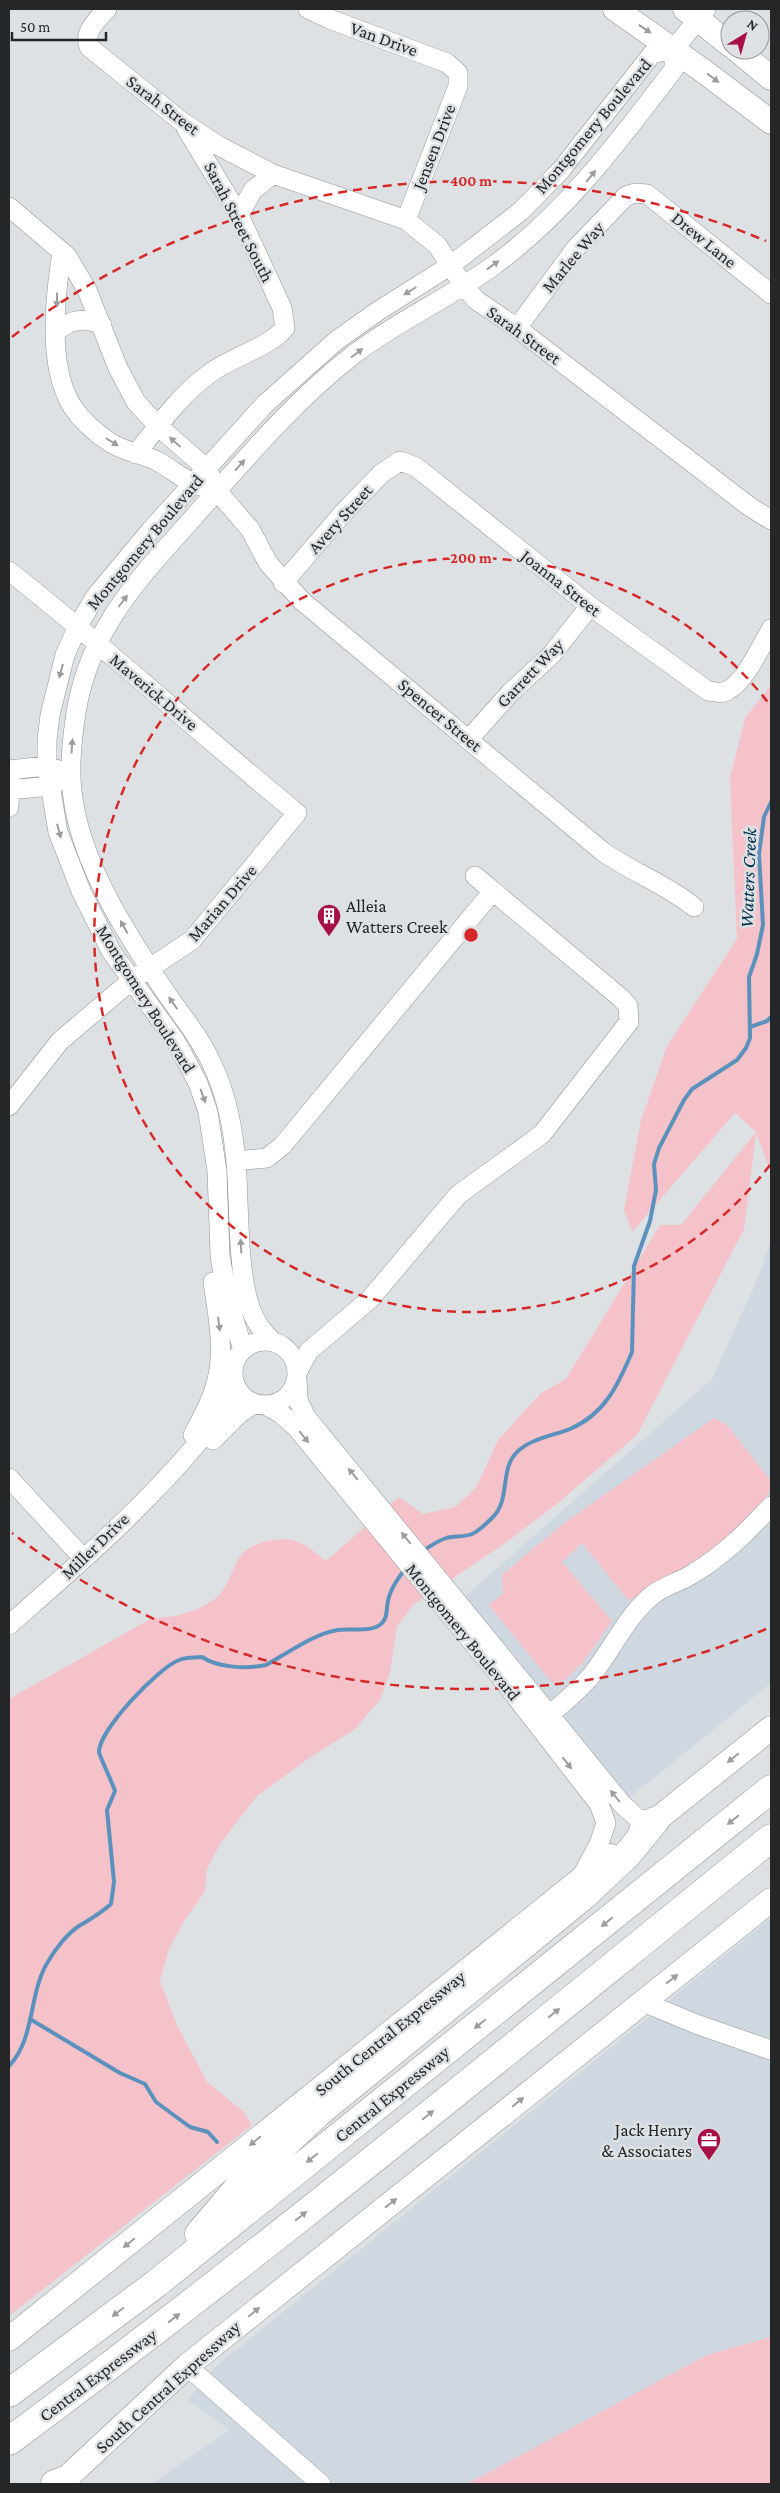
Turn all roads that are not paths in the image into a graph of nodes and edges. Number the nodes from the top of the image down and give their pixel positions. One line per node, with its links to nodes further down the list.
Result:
1 (107, 9): 10 (street, Sarah Street)
2 (308, 9): 8 (street, Van Drive)
3 (615, 9): 6 (main road, one-way to 6)
4 (696, 12): 5 (main road); 6 (street, Montgomery Boulevard)
5 (720, 35)
6 (674, 49): 11 (main road, one-way to 11); 18 (street, Montgomery Boulevard); 19 (street, Montgomery Boulevard, one-way to 6)
7 (749, 60): 9 (main road)
8 (458, 73): 16 (street, Jensen Drive)
9 (771, 78)
10 (181, 121): 12 (street, Sarah Street); 15 (street, Sarah Street South)
11 (771, 122)
12 (273, 174): 15 (street); 16 (street, Sarah Street)
13 (635, 193): 20 (street, Drew Lane); 22 (street, Marlee Way)
14 (12, 209): 17 (street)
15 (239, 215): 24 (street, Sarah Street South)
16 (406, 220): 18 (street, Sarah Street)
17 (62, 252): 21 (street); 23 (street, one-way to 23)
18 (451, 266): 19 (street, Sarah Street); 27 (street, Montgomery Boulevard, one-way to 27)
19 (463, 285): 22 (street, Sarah Street); 29 (street, Montgomery Boulevard, one-way to 19)
20 (771, 294)
21 (102, 325): 23 (street); 24 (street)
22 (517, 328): 30 (street, Sarah Street)
23 (56, 332): 25 (street, one-way to 25)
24 (158, 426): 25 (street); 27 (street, one-way to 24)
25 (136, 454): 28 (street)
26 (400, 461): 32 (street, Avery Street); 33 (street, Joanna Street)
27 (206, 469): 28 (street, Montgomery Boulevard); 29 (street)
28 (193, 485): 29 (street); 34 (street, Montgomery Boulevard)
29 (217, 491): 32 (street, Spencer Street); 36 (street, Montgomery Boulevard, one-way to 29)
30 (771, 520)
31 (9, 571): 34 (street, Maverick Drive)
32 (283, 583): 37 (street, Spencer Street)
33 (590, 606): 35 (street, Joanna Street); 37 (street, Garrett Way)
34 (78, 626): 36 (street, Maverick Drive); 38 (street, Montgomery Boulevard, one-way to 38)
35 (771, 629)
36 (97, 643): 40 (street, Montgomery Boulevard, one-way to 36); 43 (street, Maverick Drive)
37 (469, 739): 46 (street, Spencer Street)
38 (47, 766): 39 (street); 40 (street); 41 (street, Montgomery Boulevard)
39 (9, 770): 42 (street)
40 (71, 775): 41 (street); 47 (street, Montgomery Boulevard, one-way to 40)
41 (50, 786): 42 (street); 48 (street, Montgomery Boulevard, one-way to 48)
42 (10, 796)
43 (298, 813): 47 (street, Marian Drive)
44 (475, 876): 45 (street)
45 (493, 891): 50 (street); 52 (street)
46 (694, 907)
47 (150, 968): 48 (street, Marian Drive); 50 (street, Montgomery Boulevard, one-way to 47)
48 (132, 980): 49 (street, Marian Drive); 51 (street, Montgomery Boulevard, one-way to 51)
49 (9, 1106)
50 (236, 1160): 53 (street, Montgomery Boulevard, one-way to 50)
51 (220, 1241): 54 (street, Montgomery Boulevard); 58 (street, one-way to 58)
52 (362, 1307): 53 (street); 55 (street)
53 (277, 1344): 54 (street); 55 (street)
54 (243, 1350): 56 (street)
55 (297, 1375): 57 (street); 61 (street, Montgomery Boulevard, one-way to 55)
56 (235, 1386): 57 (street); 58 (street, Miller Drive)
57 (260, 1405): 58 (street, Miller Drive); 61 (street, Montgomery Boulevard, one-way to 61)
58 (179, 1464): 62 (street, Miller Drive)
59 (9, 1478): 62 (street)
60 (771, 1506): 64 (street)
61 (379, 1516): 64 (street, Montgomery Boulevard)
62 (84, 1558): 63 (street, Miller Drive)
63 (9, 1625)
64 (543, 1720): 67 (street, Montgomery Boulevard, one-way to 64); 69 (street, Montgomery Boulevard, one-way to 69)
65 (771, 1728): 67 (main road, South Central Expressway, one-way to 67)
66 (771, 1789): 73 (highway, Central Expressway, one-way to 73)
67 (655, 1821): 69 (main road, South Central Expressway); 73 (highway)
68 (771, 1838): 77 (highway, Central Expressway, one-way to 68)
69 (581, 1879): 74 (main road, South Central Expressway, one-way to 74)
70 (771, 1900): 71 (main road, South Central Expressway, one-way to 70)
71 (643, 2002): 72 (street); 75 (main road, South Central Expressway, one-way to 71)
72 (771, 2050)
73 (157, 2283): 76 (highway, Central Expressway, one-way to 76)
74 (9, 2339)
75 (187, 2366): 78 (main road, South Central Expressway); 79 (street)
76 (9, 2393)
77 (9, 2441)
78 (60, 2483)
79 (321, 2484)

